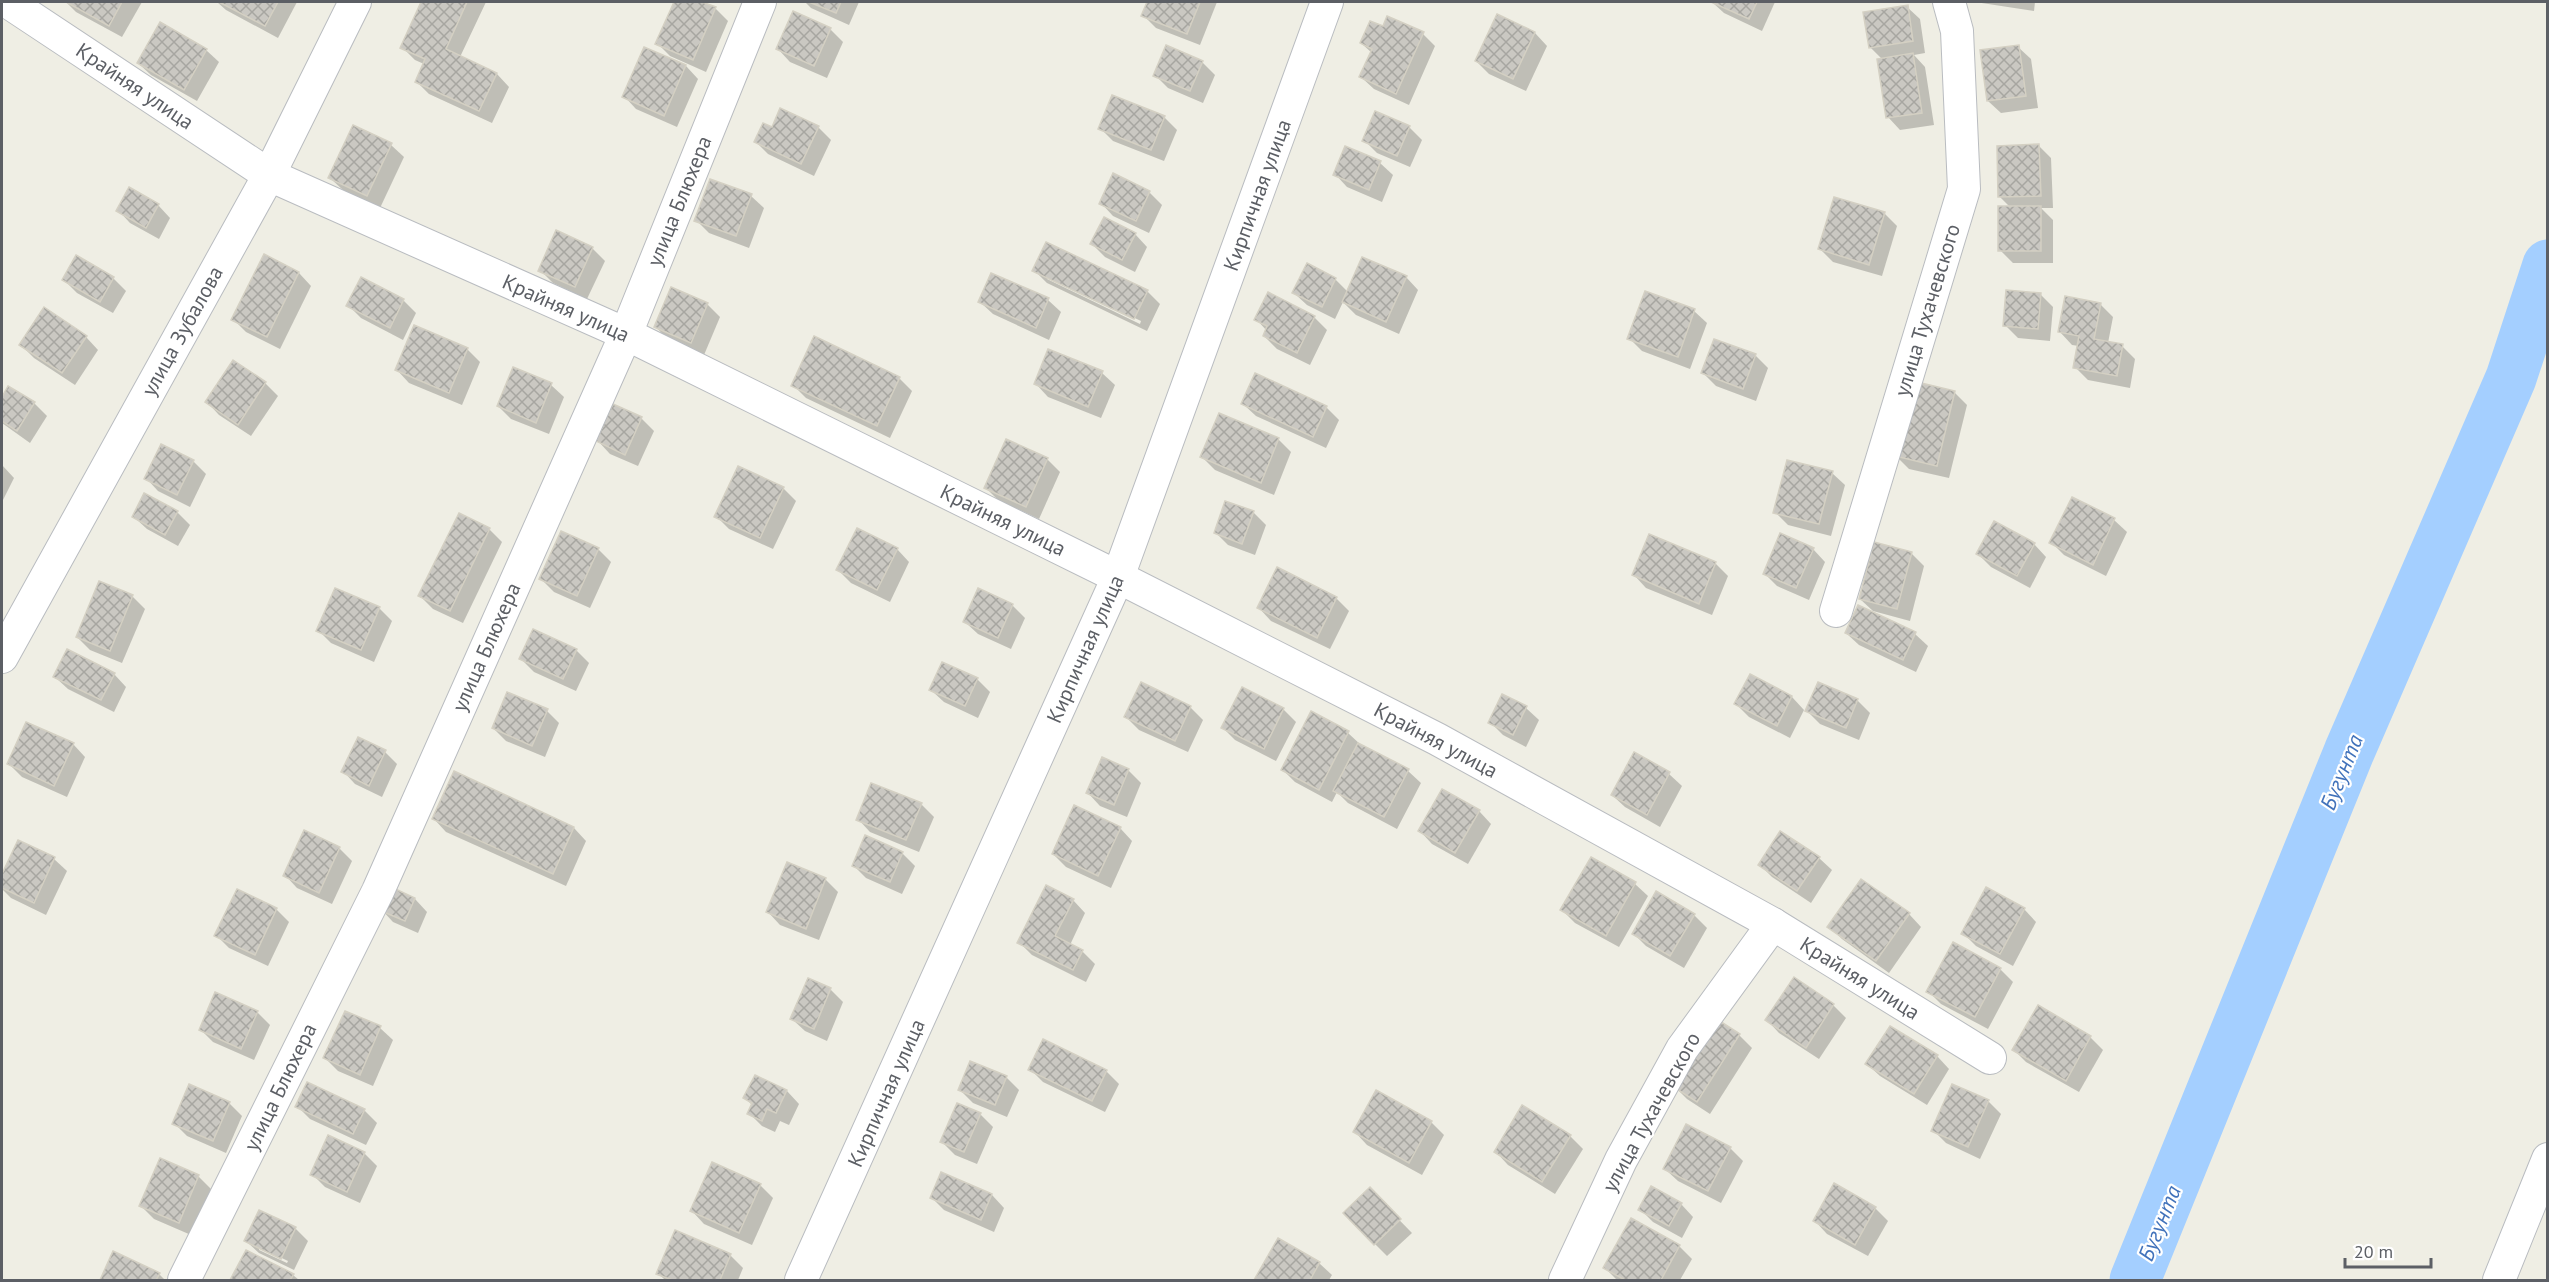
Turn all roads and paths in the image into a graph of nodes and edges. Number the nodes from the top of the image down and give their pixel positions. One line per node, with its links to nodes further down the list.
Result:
1 (8, 2): 6 (street, Крайняя улица)
2 (355, 2): 6 (street, улица Зубалова)
3 (760, 2): 7 (street, улица Блюхера)
4 (1327, 2): 8 (street, Кирпичная улица)
5 (1949, 2): 9 (street, улица Тухачевского)
6 (269, 175): 7 (street, Крайняя улица); 10 (street, улица Зубалова)
7 (626, 334): 8 (street, Крайняя улица); 14 (street, улица Блюхера)
8 (1118, 577): 11 (street, Крайняя улица); 15 (street, Кирпичная улица)
9 (1836, 611)
10 (2, 657)
11 (1773, 924): 12 (street, Крайняя улица); 16 (street, улица Тухачевского)
12 (1990, 1058)
13 (2547, 1159): 17 (street)
14 (184, 1281)
15 (801, 1281)
16 (1565, 1281)
17 (2499, 1281)

